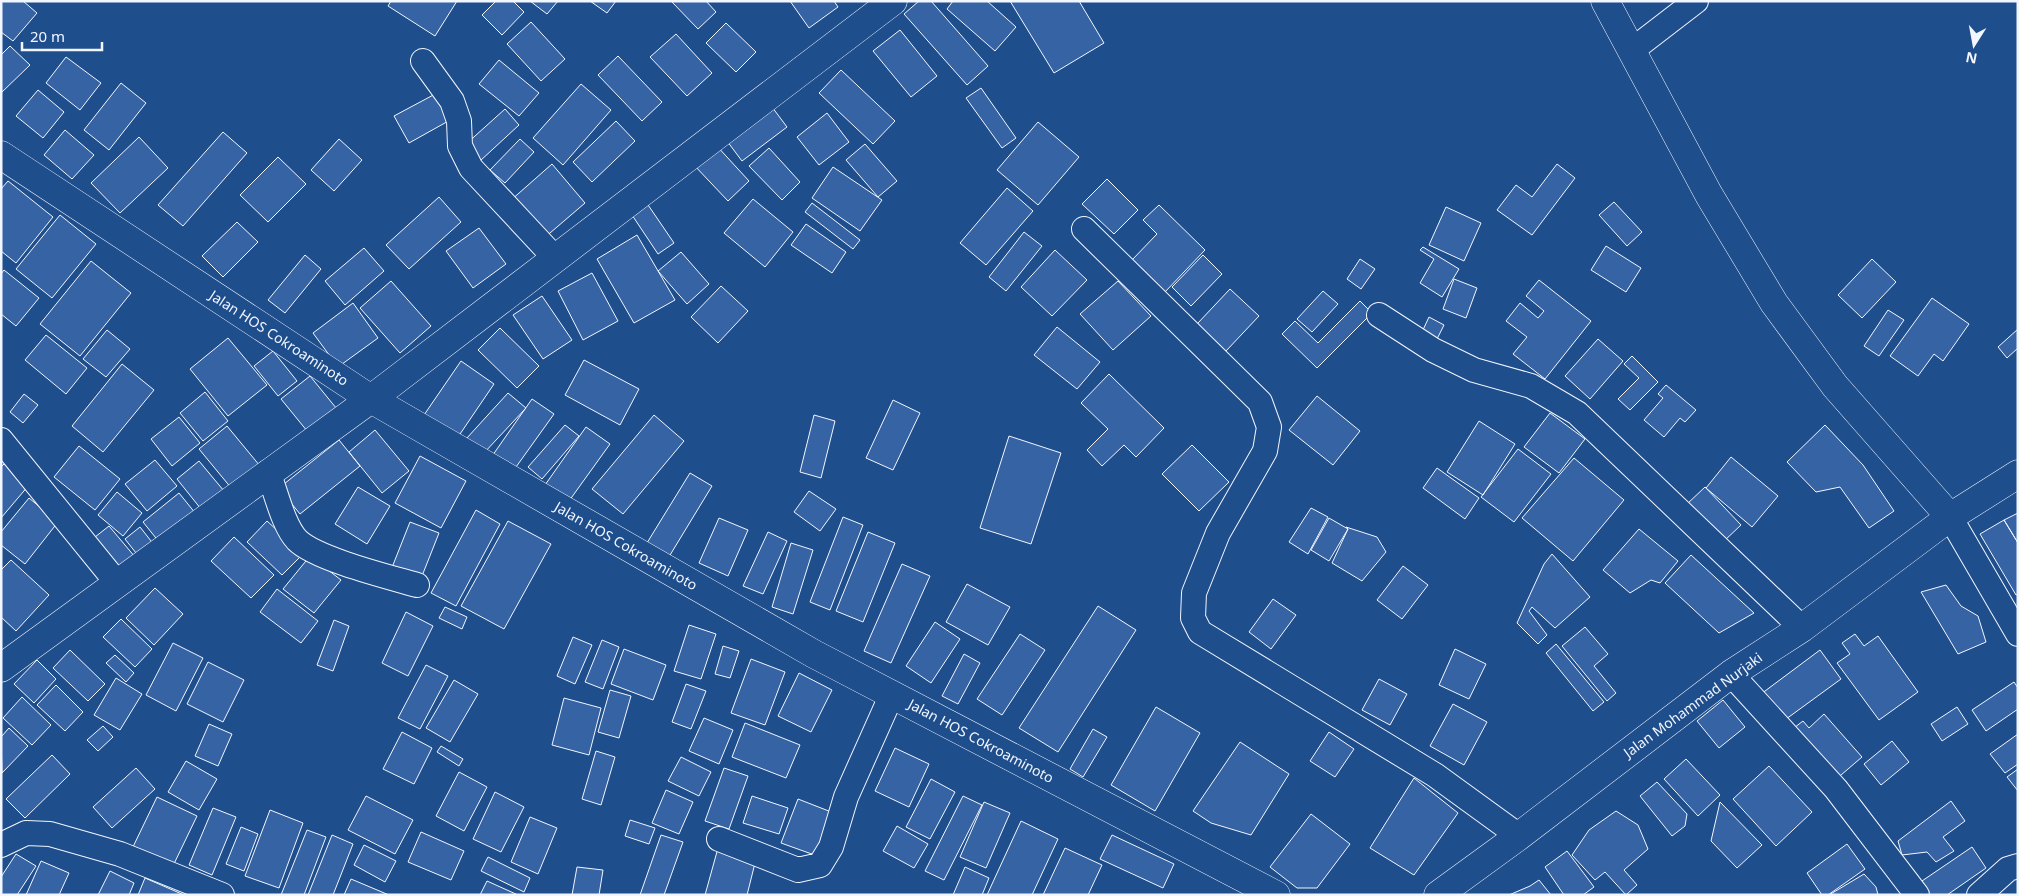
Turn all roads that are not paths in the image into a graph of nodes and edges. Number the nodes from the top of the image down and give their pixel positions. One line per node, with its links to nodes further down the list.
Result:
1 (894, 1): 8 (street)
2 (1605, 1): 4 (street)
3 (1696, 1): 4 (street)
4 (1631, 51): 14 (street)
5 (423, 61): 8 (street)
6 (1, 156): 10 (street, Jalan HOS Cokroaminoto)
7 (1084, 229): 22 (street)
8 (555, 258): 10 (street)
9 (1380, 315): 17 (street)
10 (371, 399): 12 (street); 21 (street, Jalan HOS Cokroaminoto)
11 (1, 440): 15 (street)
12 (268, 472): 15 (street); 16 (street)
13 (2018, 474): 14 (street, Jalan Mohammad Nurjaki)
14 (1950, 517): 17 (street, Jalan Mohammad Nurjaki); 18 (street)
15 (118, 584): 19 (street)
16 (417, 585)
17 (1802, 628): 20 (street, Jalan Mohammad Nurjaki)
18 (2018, 634)
19 (1, 668)
20 (1731, 674): 22 (street, Jalan Mohammad Nurjaki); 29 (street)
21 (892, 694): 23 (street); 27 (street, Jalan HOS Cokroaminoto)
22 (1518, 836): 28 (street, Jalan Mohammad Nurjaki)
23 (719, 839)
24 (1, 845): 26 (street)
25 (2018, 866): 30 (street)
26 (222, 895)
27 (1276, 895)
28 (1438, 895)
29 (1917, 895)
30 (1979, 895)

